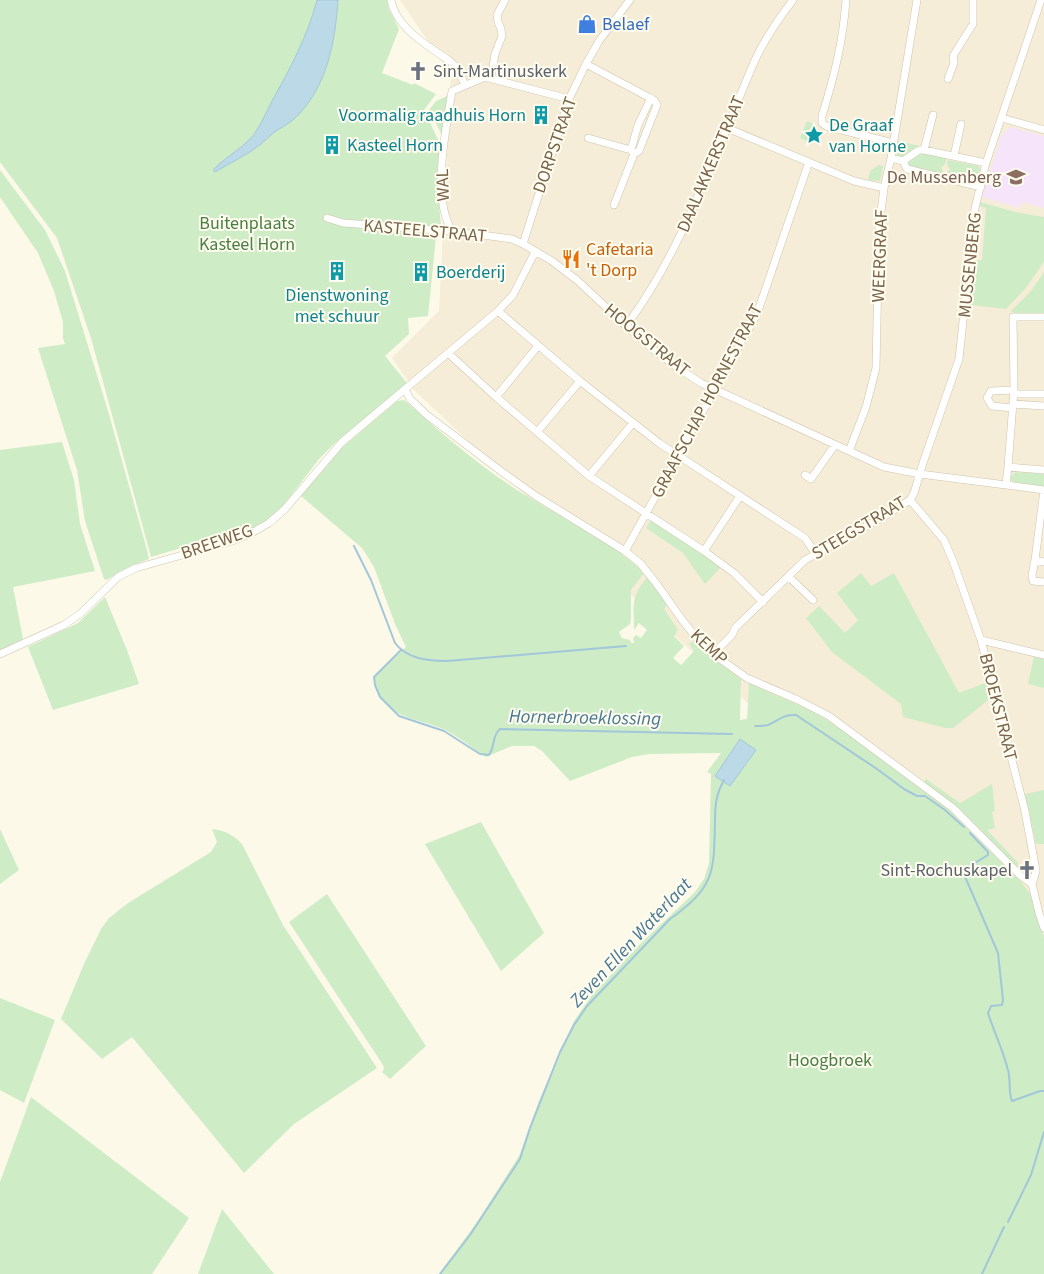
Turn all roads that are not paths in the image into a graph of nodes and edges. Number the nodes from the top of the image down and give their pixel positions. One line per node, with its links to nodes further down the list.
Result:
1 (391, 0): 12 (street)
2 (505, 0): 10 (street)
3 (630, 0): 9 (street, DORPSTRAAT)
4 (792, 0): 17 (street, DAALAKKERSTRAAT)
5 (846, 0): 20 (street)
6 (917, 0): 20 (street, WEERGRAAF)
7 (973, 0): 11 (street)
8 (1041, 0): 15 (street, MUSSENBERG)
9 (586, 64): 13 (street, DORPSTRAAT); 22 (street)
10 (491, 78): 12 (street); 13 (street)
11 (948, 79)
12 (465, 86): 32 (street, WAL)
13 (569, 100): 33 (street, DORPSTRAAT)
14 (933, 115): 21 (street)
15 (1002, 118): 18 (street); 27 (street, MUSSENBERG)
16 (961, 124): 23 (street)
17 (727, 128): 26 (street); 37 (street, DAALAKKERSTRAAT)
18 (1044, 130)
19 (588, 138): 22 (street)
20 (893, 143): 24 (street, WEERGRAAF)
21 (924, 150): 23 (street); 25 (street)
22 (632, 152): 30 (street)
23 (954, 156): 27 (street)
24 (891, 158): 25 (street); 29 (street, WEERGRAAF)
25 (903, 161): 28 (street)
26 (808, 162): 29 (street); 42 (street, GRAAFSCHAP HORNESTRAAT)
27 (986, 163): 28 (street, MUSSENBERG)
28 (981, 187): 55 (street, MUSSENBERG)
29 (884, 188): 51 (street, WEERGRAAF)
30 (614, 205)
31 (327, 218): 32 (street, KASTEELSTRAAT)
32 (452, 231): 33 (street, KASTEELSTRAAT)
33 (523, 244): 34 (street, HOOGSTRAAT)
34 (535, 252): 35 (street, BREEWEG); 37 (street, HOOGSTRAAT)
35 (498, 311): 38 (street); 39 (street, BREEWEG)
36 (1044, 317): 43 (street)
37 (626, 326): 42 (street, HOOGSTRAAT)
38 (538, 346): 40 (street); 45 (street)
39 (448, 353): 41 (street, BREEWEG); 45 (street)
40 (580, 381): 48 (street); 49 (street)
41 (405, 389): 63 (street, KEMP); 73 (street, BREEWEG)
42 (714, 389): 50 (street, HOOGSTRAAT); 52 (street, GRAAFSCHAP HORNESTRAAT)
43 (1014, 392): 44 (street); 46 (street); 46 (street)
44 (1044, 394)
45 (496, 397): 49 (street)
46 (1014, 406): 47 (street); 53 (street)
47 (1044, 406)
48 (633, 423): 52 (street); 57 (street)
49 (537, 432): 57 (street)
50 (835, 445): 51 (street, HOOGSTRAAT); 56 (street)
51 (849, 451): 55 (street, HOOGSTRAAT)
52 (679, 455): 60 (street); 62 (street, GRAAFSCHAP HORNESTRAAT)
53 (1008, 467): 54 (street); 58 (street)
54 (1044, 470)
55 (920, 474): 58 (street, HOOGSTRAAT); 61 (street, STEEGSTRAAT)
56 (805, 475)
57 (589, 476): 62 (street)
58 (1006, 485): 59 (street, HOOGSTRAAT)
59 (1044, 490): 66 (street)
60 (740, 496): 64 (street); 65 (street)
61 (910, 500): 65 (street, STEEGSTRAAT); 72 (street, BROEKSTRAAT)
62 (647, 512): 63 (street, GRAAFSCHAP HORNESTRAAT); 64 (street)
63 (625, 551): 74 (street, KEMP)
64 (704, 551): 71 (street)
65 (815, 553): 68 (street, STEEGSTRAAT)
66 (1035, 560): 67 (street); 69 (street)
67 (1044, 562)
68 (789, 577): 70 (street); 71 (street, STEEGSTRAAT)
69 (1044, 582)
70 (814, 600)
71 (763, 602): 74 (street, STEEGSTRAAT)
72 (981, 640): 75 (street); 76 (street, BROEKSTRAAT)
73 (0, 654)
74 (713, 654): 76 (street, KEMP)
75 (1044, 655)
76 (1032, 884): 77 (street, BROEKSTRAAT)
77 (1044, 928)

